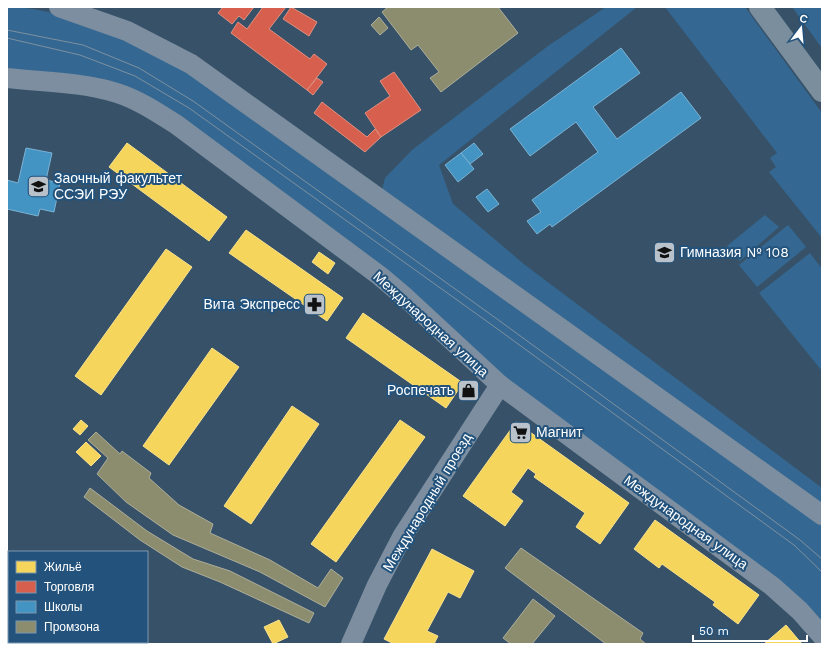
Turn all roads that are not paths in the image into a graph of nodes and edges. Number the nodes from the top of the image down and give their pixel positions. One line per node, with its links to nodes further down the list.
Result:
1 (59, 7): 6 (street)
2 (760, 7): 4 (main road)
3 (7, 78): 5 (street, Международная улица)
4 (822, 91)
5 (500, 385): 7 (street, Международная улица); 8 (street, Международный проезд)
6 (822, 515)
7 (822, 636)
8 (351, 644)

